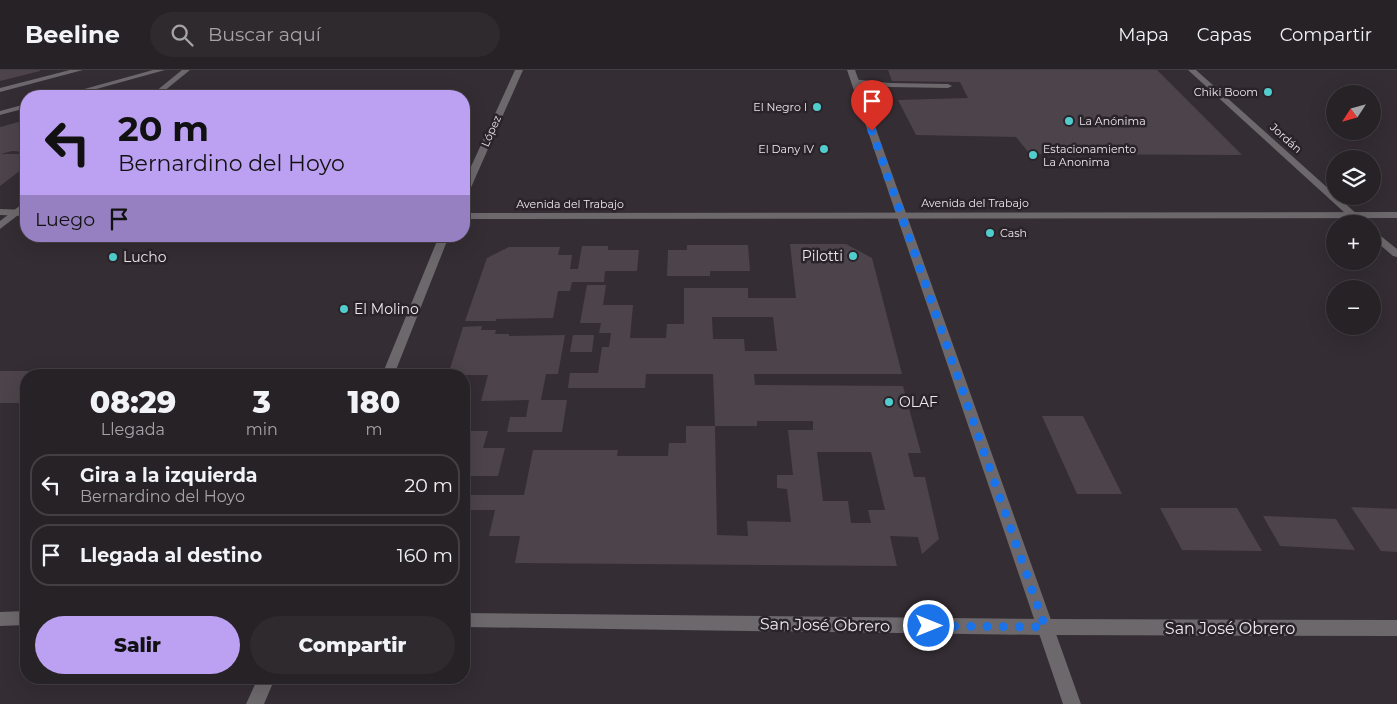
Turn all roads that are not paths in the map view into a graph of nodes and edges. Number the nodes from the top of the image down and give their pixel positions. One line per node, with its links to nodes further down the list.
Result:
1 (79, 70): 10 (street)
2 (161, 70): 11 (street)
3 (186, 70): 8 (street)
4 (519, 70): 15 (street, López)
5 (1192, 70): 20 (street, Jordán)
6 (172, 71): 8 (street)
7 (853, 75): 9 (street); 24 (street)
8 (172, 81): 12 (street)
9 (948, 86)
10 (0, 90)
11 (86, 90)
12 (161, 90)
13 (20, 108): 14 (street)
14 (0, 113)
15 (470, 179)
16 (0, 212): 17 (street)
17 (20, 213)
18 (20, 214): 25 (street)
19 (1326, 215): 24 (street, Avenida del Trabajo)
20 (1354, 215)
21 (1381, 215): 22 (street, Avenida del Trabajo)
22 (1397, 215)
23 (470, 216): 24 (street, Avenida del Trabajo)
24 (901, 216): 33 (street)
25 (0, 226)
26 (1381, 240): 28 (street)
27 (442, 242): 29 (street)
28 (1397, 254)
29 (390, 369)
30 (0, 618): 31 (street)
31 (20, 618)
32 (470, 620): 33 (street, San José Obrero)
33 (1045, 627): 34 (street, San José Obrero); 37 (street)
34 (1397, 628)
35 (263, 684): 36 (street)
36 (255, 704)
37 (1072, 704)

